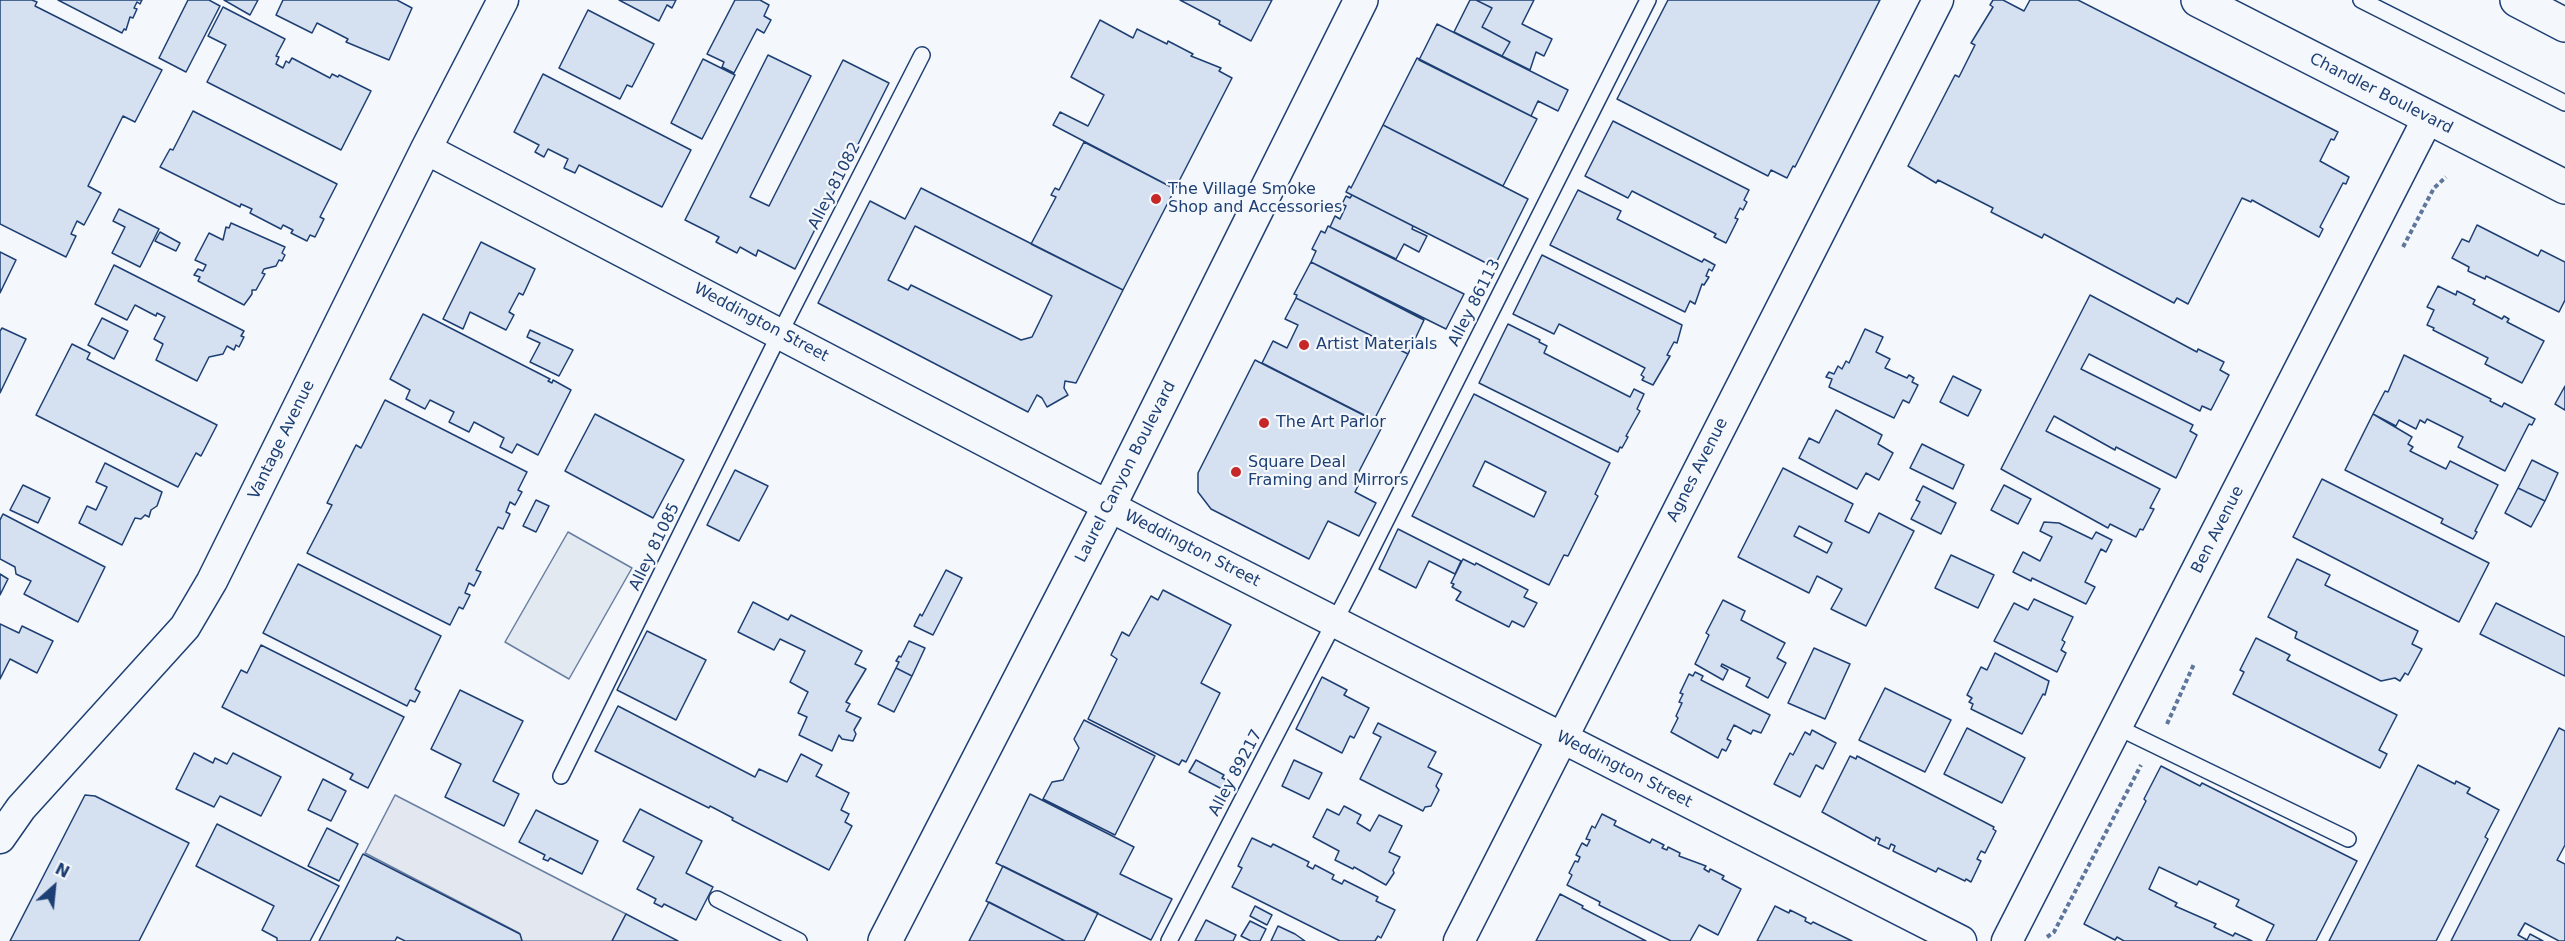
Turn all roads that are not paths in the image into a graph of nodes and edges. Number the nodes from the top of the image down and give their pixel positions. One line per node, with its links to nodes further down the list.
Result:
1 (503, 0): 12 (street, Vantage Avenue)
2 (1361, 0): 15 (main road, Laurel Canyon Boulevard)
3 (1648, 0): 16 (lane, Alley 86113)
4 (1938, 0): 18 (street, Agnes Avenue)
5 (2198, 0): 11 (main road, Chandler Boulevard)
6 (2361, 0): 10 (lane)
7 (2517, 0): 8 (main road)
8 (2565, 25)
9 (922, 56): 14 (lane, Alley 81082)
10 (2565, 104)
11 (2428, 118): 13 (main road, Chandler Boulevard); 17 (street, Ben Avenue)
12 (426, 149): 14 (street, Weddington Street); 20 (street, Vantage Avenue)
13 (2565, 187)
14 (780, 333): 15 (street, Weddington Street); 19 (lane, Alley 81085)
15 (1109, 506): 16 (street, Weddington Street); 24 (main road, Laurel Canyon Boulevard)
16 (1334, 622): 18 (street, Weddington Street); 25 (lane, Alley 89217)
17 (2117, 727): 21 (lane); 28 (street, Ben Avenue)
18 (1561, 738): 26 (street, Agnes Avenue); 27 (street, Weddington Street)
19 (561, 776)
20 (0, 838)
21 (2348, 839)
22 (717, 899): 23 (lane)
23 (799, 941)
24 (885, 941)
25 (1169, 941)
26 (1459, 941)
27 (1961, 941)
28 (2007, 941)

